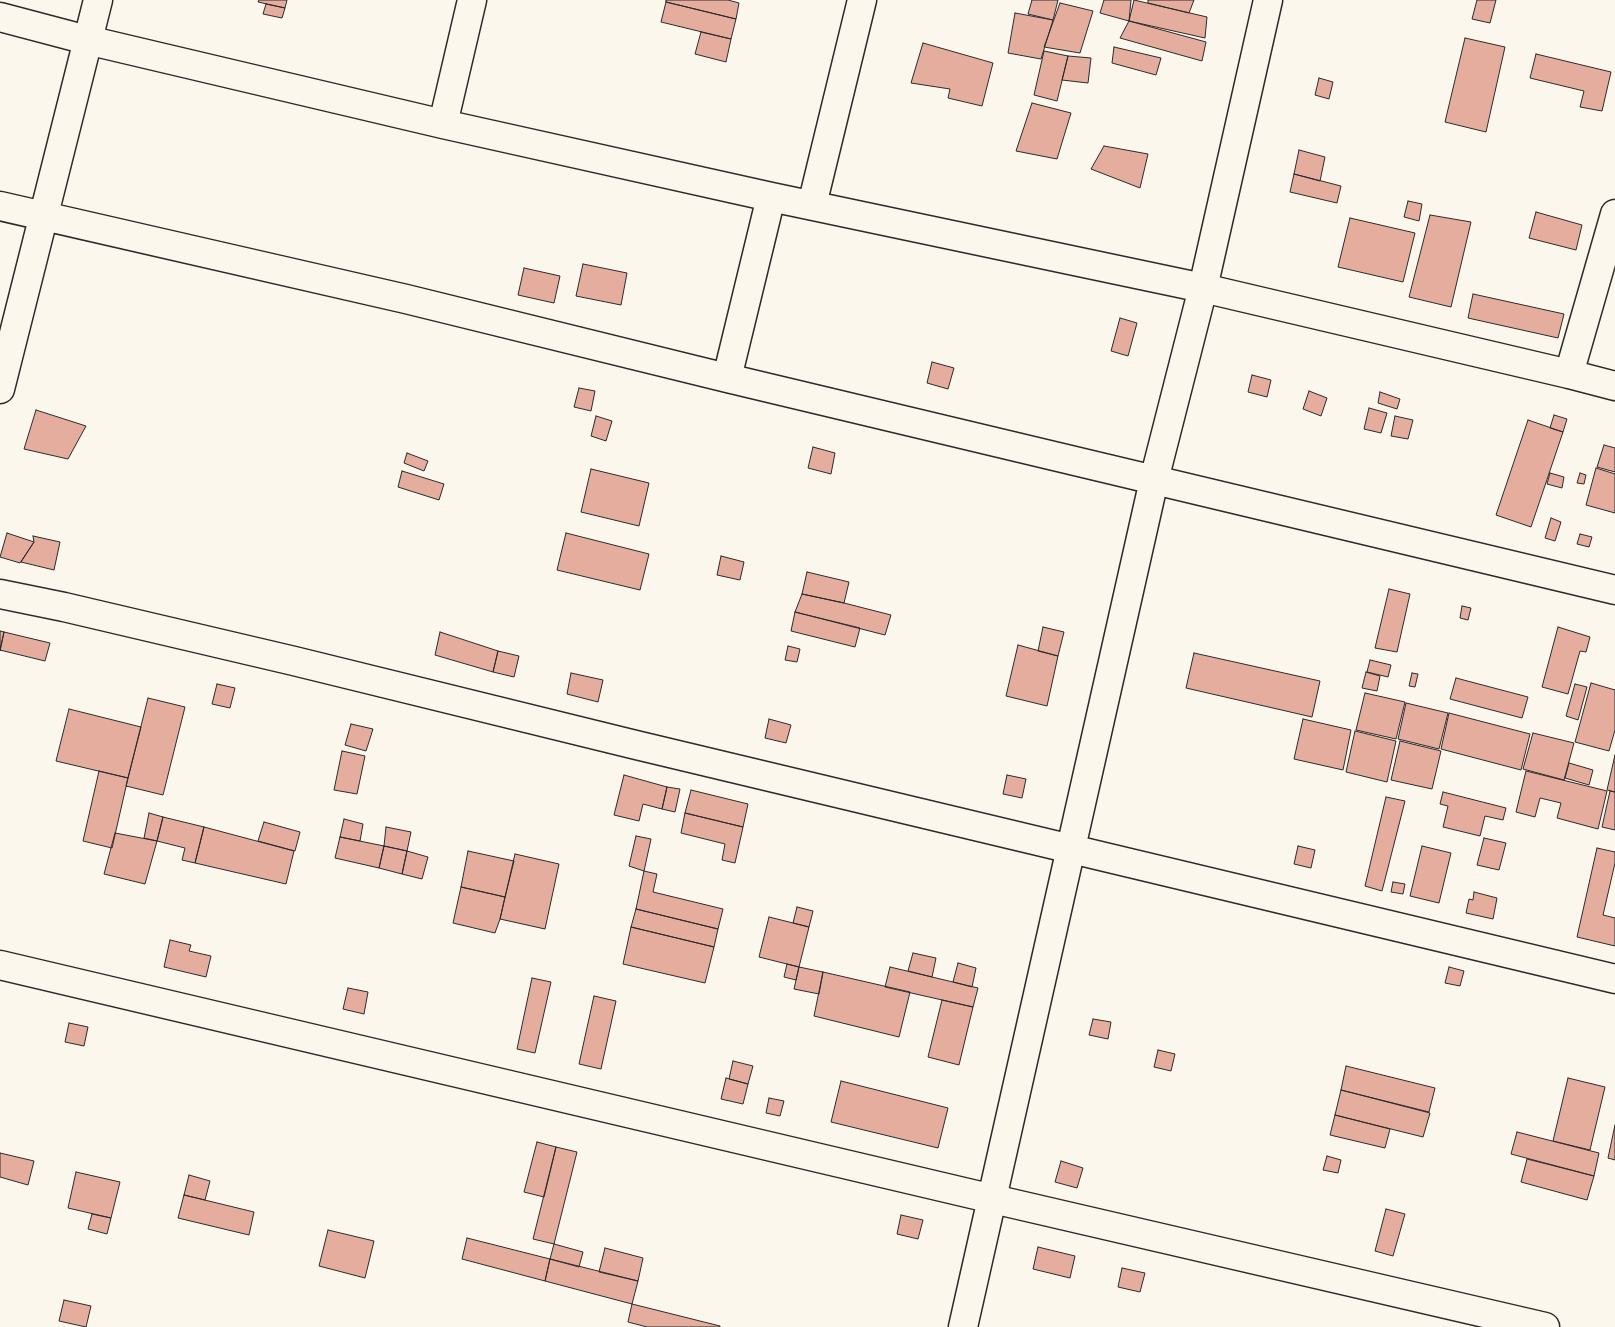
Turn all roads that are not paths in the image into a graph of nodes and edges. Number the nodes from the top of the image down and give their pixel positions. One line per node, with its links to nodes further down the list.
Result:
1 (98, 0): 6 (street)
2 (472, 0): 7 (street)
3 (862, 0): 9 (street)
4 (1268, 0): 13 (street)
5 (0, 17): 6 (street)
6 (88, 40): 7 (street); 12 (street)
7 (444, 124): 8 (street)
8 (771, 197): 9 (street); 15 (street)
9 (812, 205): 13 (street)
10 (0, 206): 12 (street)
11 (1615, 214): 14 (street)
12 (44, 215): 15 (street); 17 (street)
13 (1203, 288): 14 (street); 18 (street)
14 (1569, 374): 16 (street)
15 (727, 378): 18 (street)
16 (1615, 386)
17 (0, 389)
18 (1154, 480): 19 (street); 21 (street)
19 (1615, 590)
20 (0, 594): 21 (street)
21 (1072, 849): 23 (street); 24 (street)
22 (0, 965): 24 (street)
23 (1615, 979)
24 (993, 1200): 25 (street); 26 (street)
25 (964, 1327)
26 (1545, 1327)

